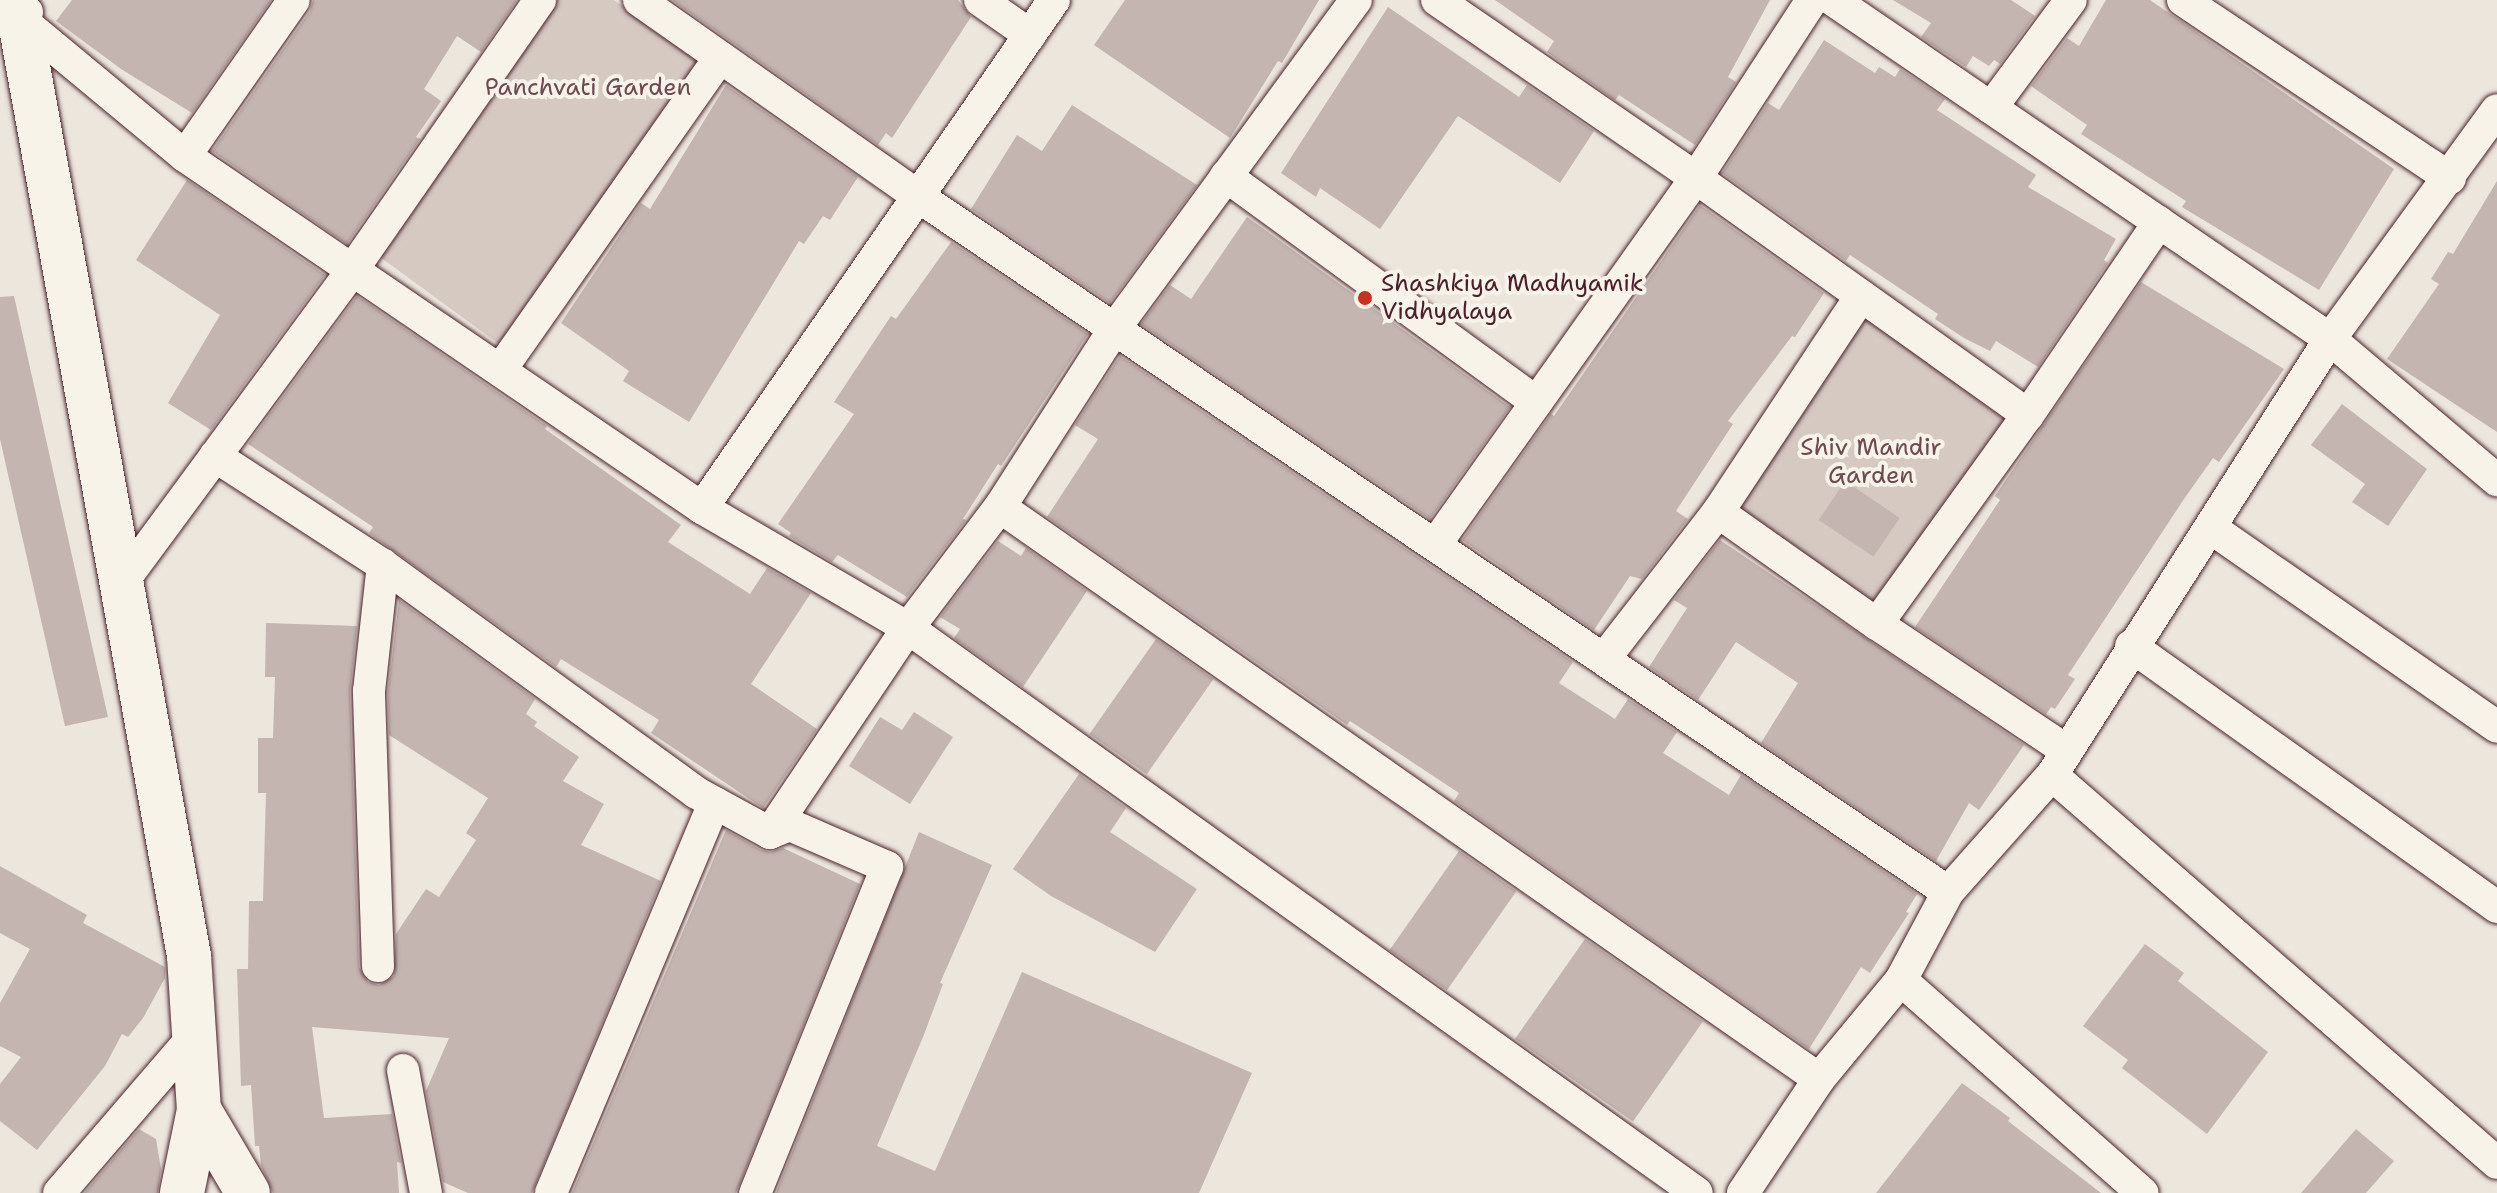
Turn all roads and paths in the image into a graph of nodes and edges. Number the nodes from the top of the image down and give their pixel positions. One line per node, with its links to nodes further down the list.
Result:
1 (294, 0): 17 (street)
2 (540, 0): 23 (street)
3 (639, 0): 14 (street)
4 (980, 0): 13 (street)
5 (1054, 0): 13 (street)
6 (1356, 0): 18 (street)
7 (1437, 0): 19 (street)
8 (1812, 0): 19 (street)
9 (1833, 0): 15 (street)
10 (2071, 0): 15 (street)
11 (2183, 0): 20 (street)
12 (15, 5): 17 (street); 38 (main road)
13 (1030, 35): 21 (street)
14 (720, 57): 21 (street); 27 (street)
15 (1991, 108): 22 (street)
16 (2497, 110): 20 (street)
17 (185, 156): 23 (street)
18 (1226, 176): 25 (street); 28 (street)
19 (1696, 178): 24 (street); 28 (street)
20 (2450, 178): 26 (street)
21 (916, 195): 25 (street); 33 (street)
22 (2159, 222): 26 (street); 29 (street)
23 (353, 269): 27 (street); 30 (street)
24 (1861, 296): 29 (street); 34 (street)
25 (1115, 328): 32 (street); 36 (street)
26 (2330, 339): 31 (street); 35 (street)
27 (501, 369): 33 (street)
28 (1536, 402): 36 (street)
29 (2028, 415): 39 (street)
30 (215, 456): 37 (street); 38 (street)
31 (2497, 480)
32 (1000, 507): 40 (street); 53 (street)
33 (702, 508): 40 (street)
34 (1718, 512): 39 (street); 42 (street)
35 (2211, 528): 41 (street); 43 (street)
36 (1435, 545): 42 (street)
37 (383, 565): 45 (street); 49 (street)
38 (121, 584): 51 (main road)
39 (1877, 624): 44 (street)
40 (908, 628): 46 (street); 63 (street)
41 (2131, 646): 44 (street); 48 (street)
42 (1604, 659): 47 (street)
43 (2497, 727)
44 (2059, 762): 47 (street); 55 (street)
45 (714, 803): 46 (street); 61 (street)
46 (770, 833): 62 (street)
47 (1948, 892): 50 (street)
48 (2497, 907)
49 (378, 966)
50 (1901, 980): 53 (street); 64 (street)
51 (195, 1035): 54 (main road); 57 (street)
52 (403, 1070): 60 (street)
53 (1819, 1079): 56 (street)
54 (199, 1110): 58 (main road); 59 (main road)
55 (2497, 1163)
56 (1744, 1190)
57 (59, 1193)
58 (182, 1193)
59 (248, 1193)
60 (426, 1193)
61 (551, 1193)
62 (755, 1193)
63 (1697, 1193)
64 (2143, 1193)

